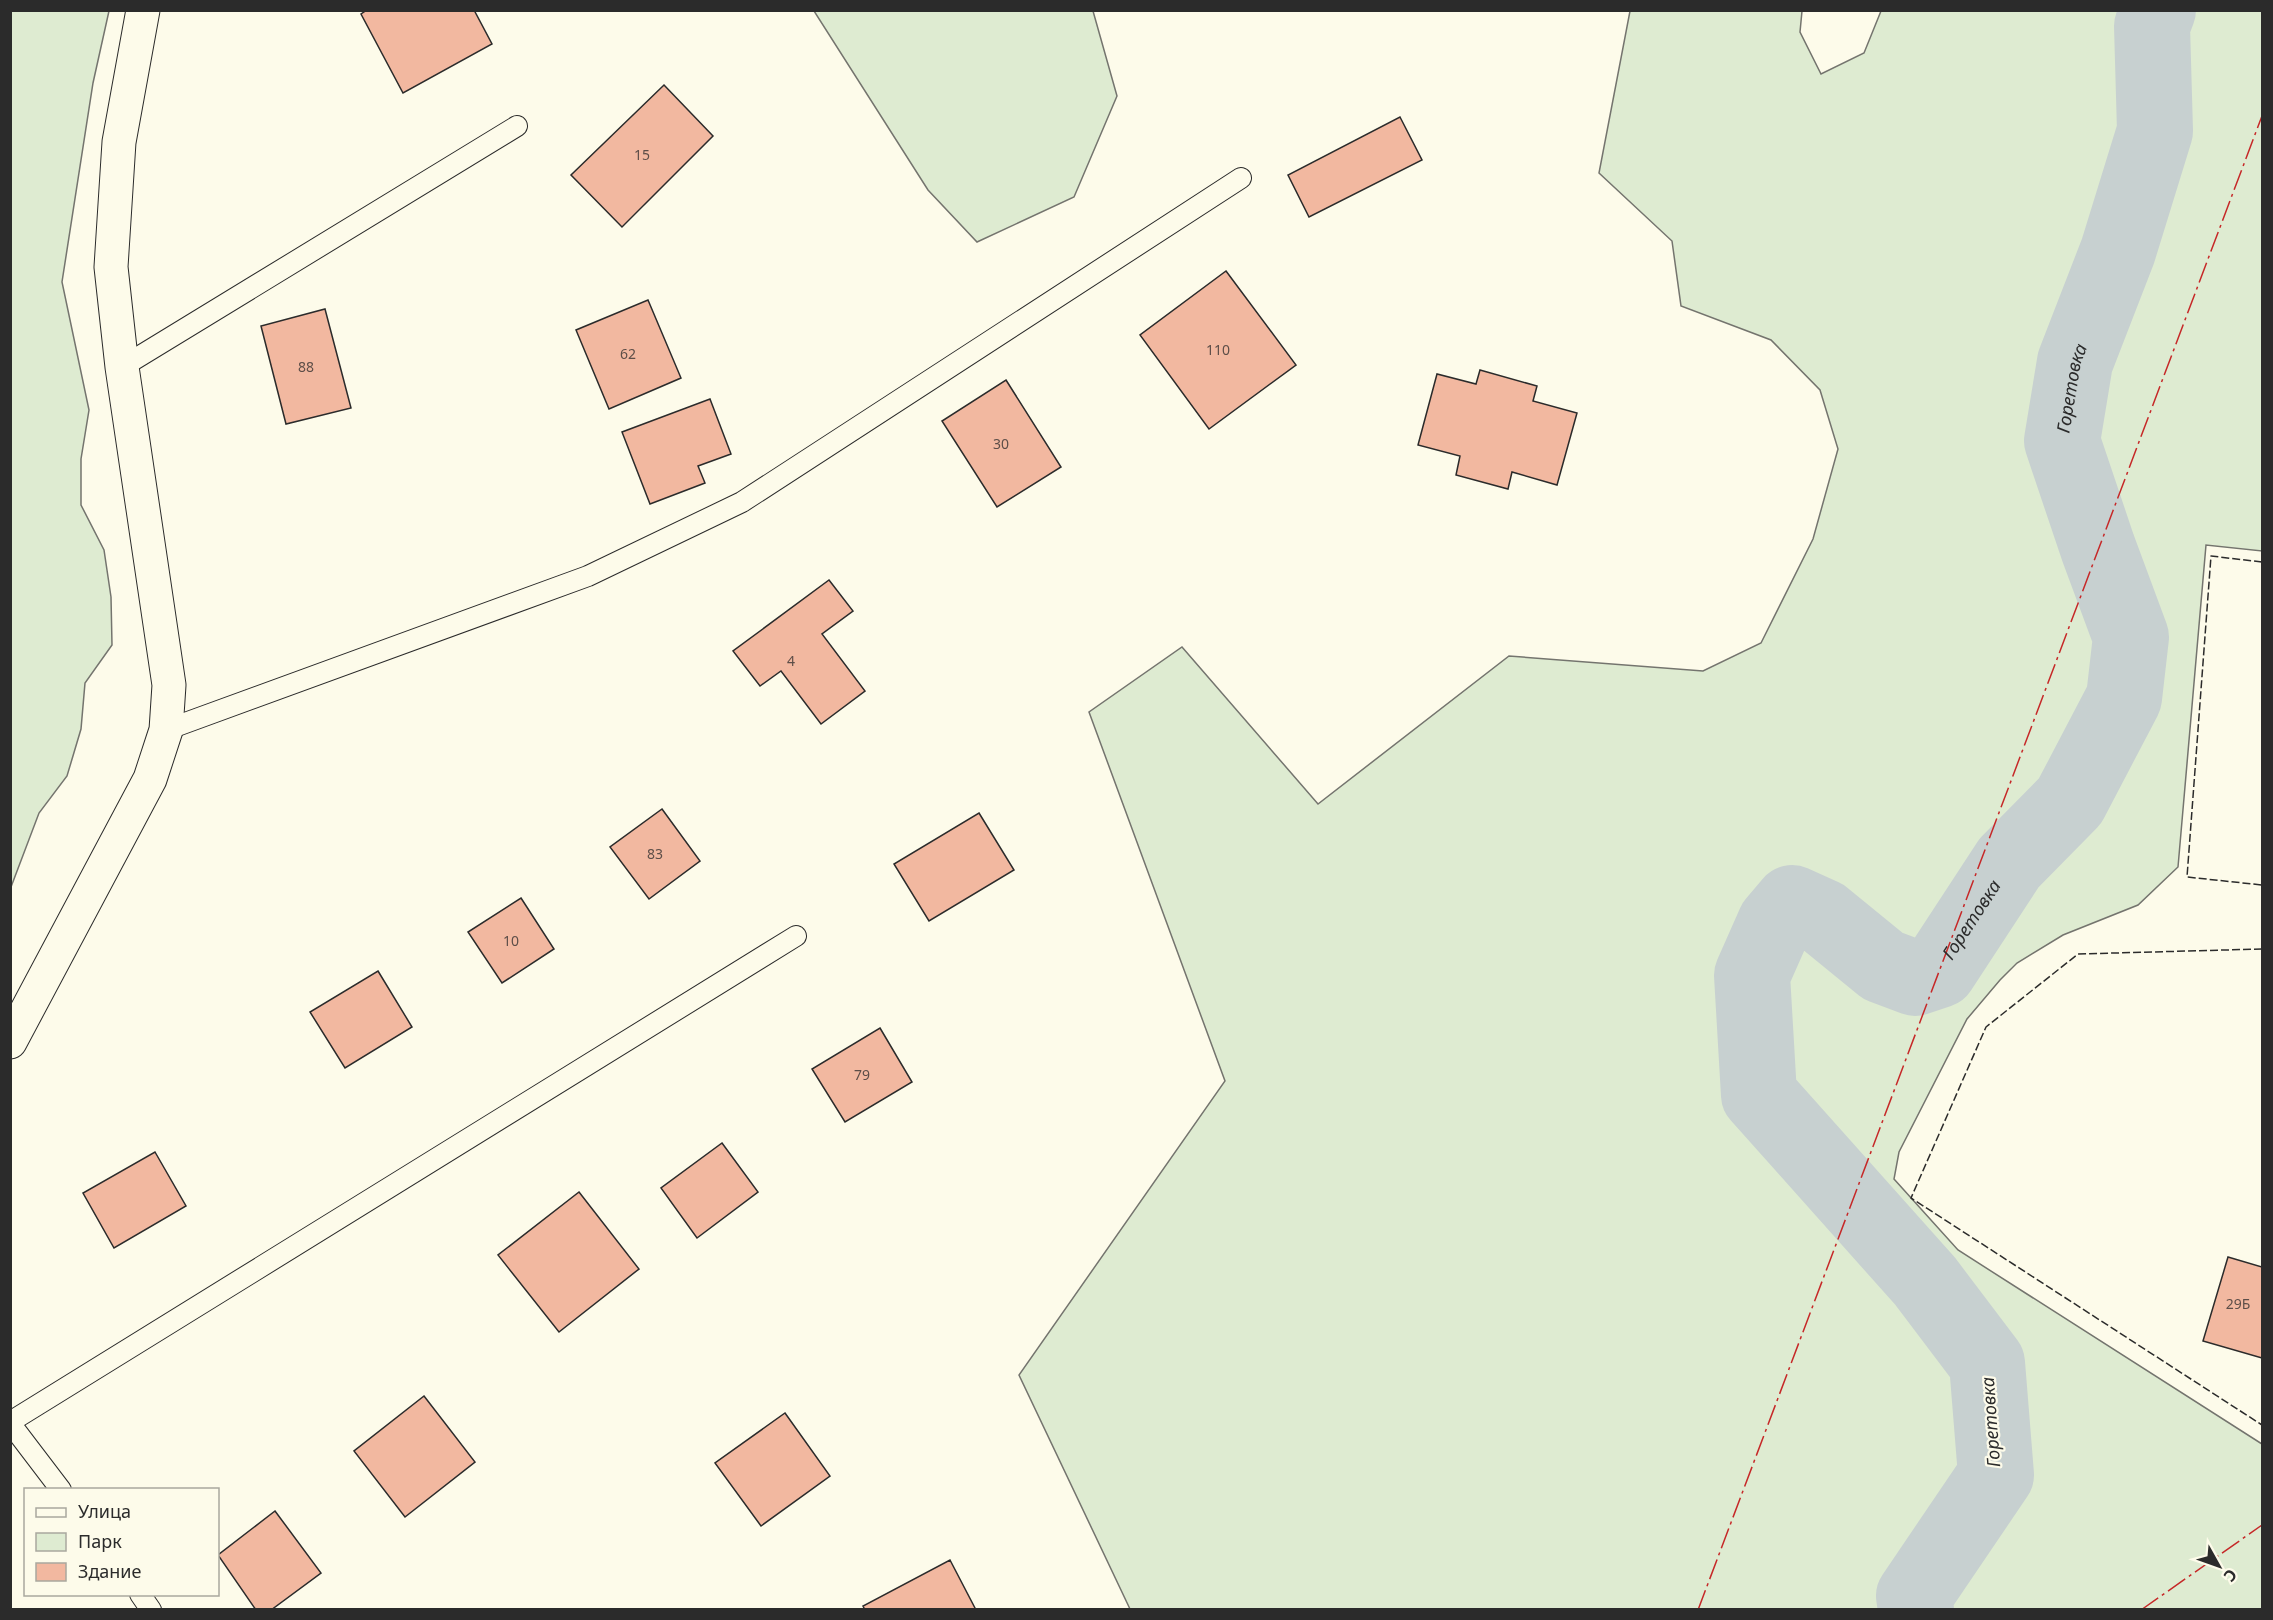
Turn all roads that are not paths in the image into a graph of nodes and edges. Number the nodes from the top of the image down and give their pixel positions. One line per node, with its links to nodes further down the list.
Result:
1 (143, 10): 4 (street)
2 (517, 126): 4 (lane)
3 (1241, 178): 5 (lane)
4 (122, 367): 5 (street)
5 (166, 730): 7 (street)
6 (796, 936): 8 (lane)
7 (10, 1042)
8 (10, 1423): 9 (lane)
9 (59, 1488)
10 (141, 1596): 11 (lane)
11 (151, 1610)

